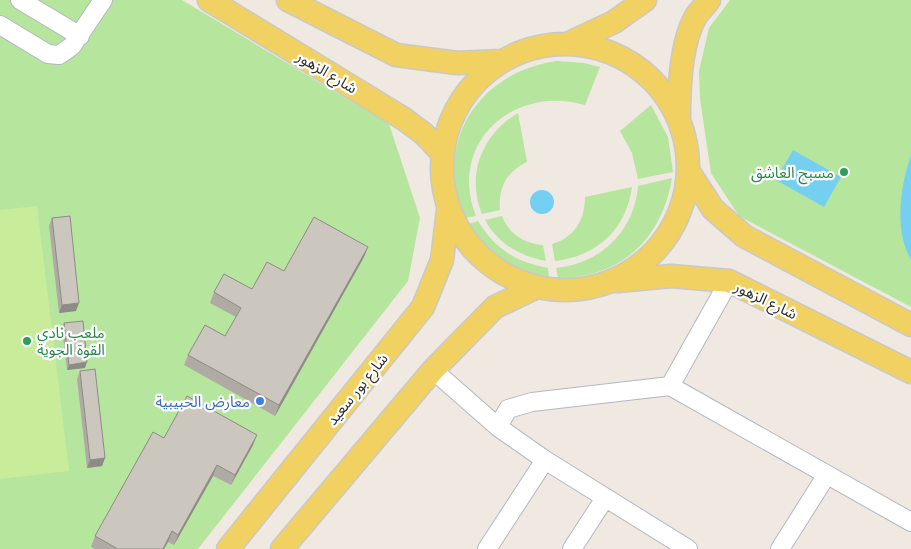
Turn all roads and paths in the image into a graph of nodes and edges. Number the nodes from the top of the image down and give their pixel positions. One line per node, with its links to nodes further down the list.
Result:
1 (20, 0): 8 (street)
2 (103, 0): 8 (street)
3 (208, 0): 12 (main road, شارع الزهور)
4 (288, 0): 10 (main road)
5 (645, 0): 9 (main road)
6 (709, 0): 11 (main road)
7 (0, 25): 8 (street)
8 (80, 36)
9 (569, 43): 10 (main road); 11 (main road)
10 (501, 61): 12 (main road)
11 (679, 117): 13 (main road)
12 (441, 152): 14 (main road)
13 (689, 172): 16 (main road); 18 (main road)
14 (448, 210): 17 (main road); 28 (main road, شارع بور سعيد)
15 (729, 281): 16 (main road, شارع الزهور); 20 (main road, شارع الزهور); 21 (street)
16 (610, 282): 17 (main road)
17 (535, 288): 19 (main road)
18 (911, 325)
19 (433, 370): 22 (street); 29 (main road)
20 (911, 372)
21 (670, 386): 22 (street); 24 (street)
22 (498, 427): 23 (street)
23 (545, 460): 25 (street); 30 (street)
24 (826, 476): 26 (street); 32 (street)
25 (605, 498): 27 (street); 31 (street)
26 (911, 522)
27 (680, 547)
28 (228, 549)
29 (282, 549)
30 (487, 549)
31 (572, 549)
32 (780, 549)

